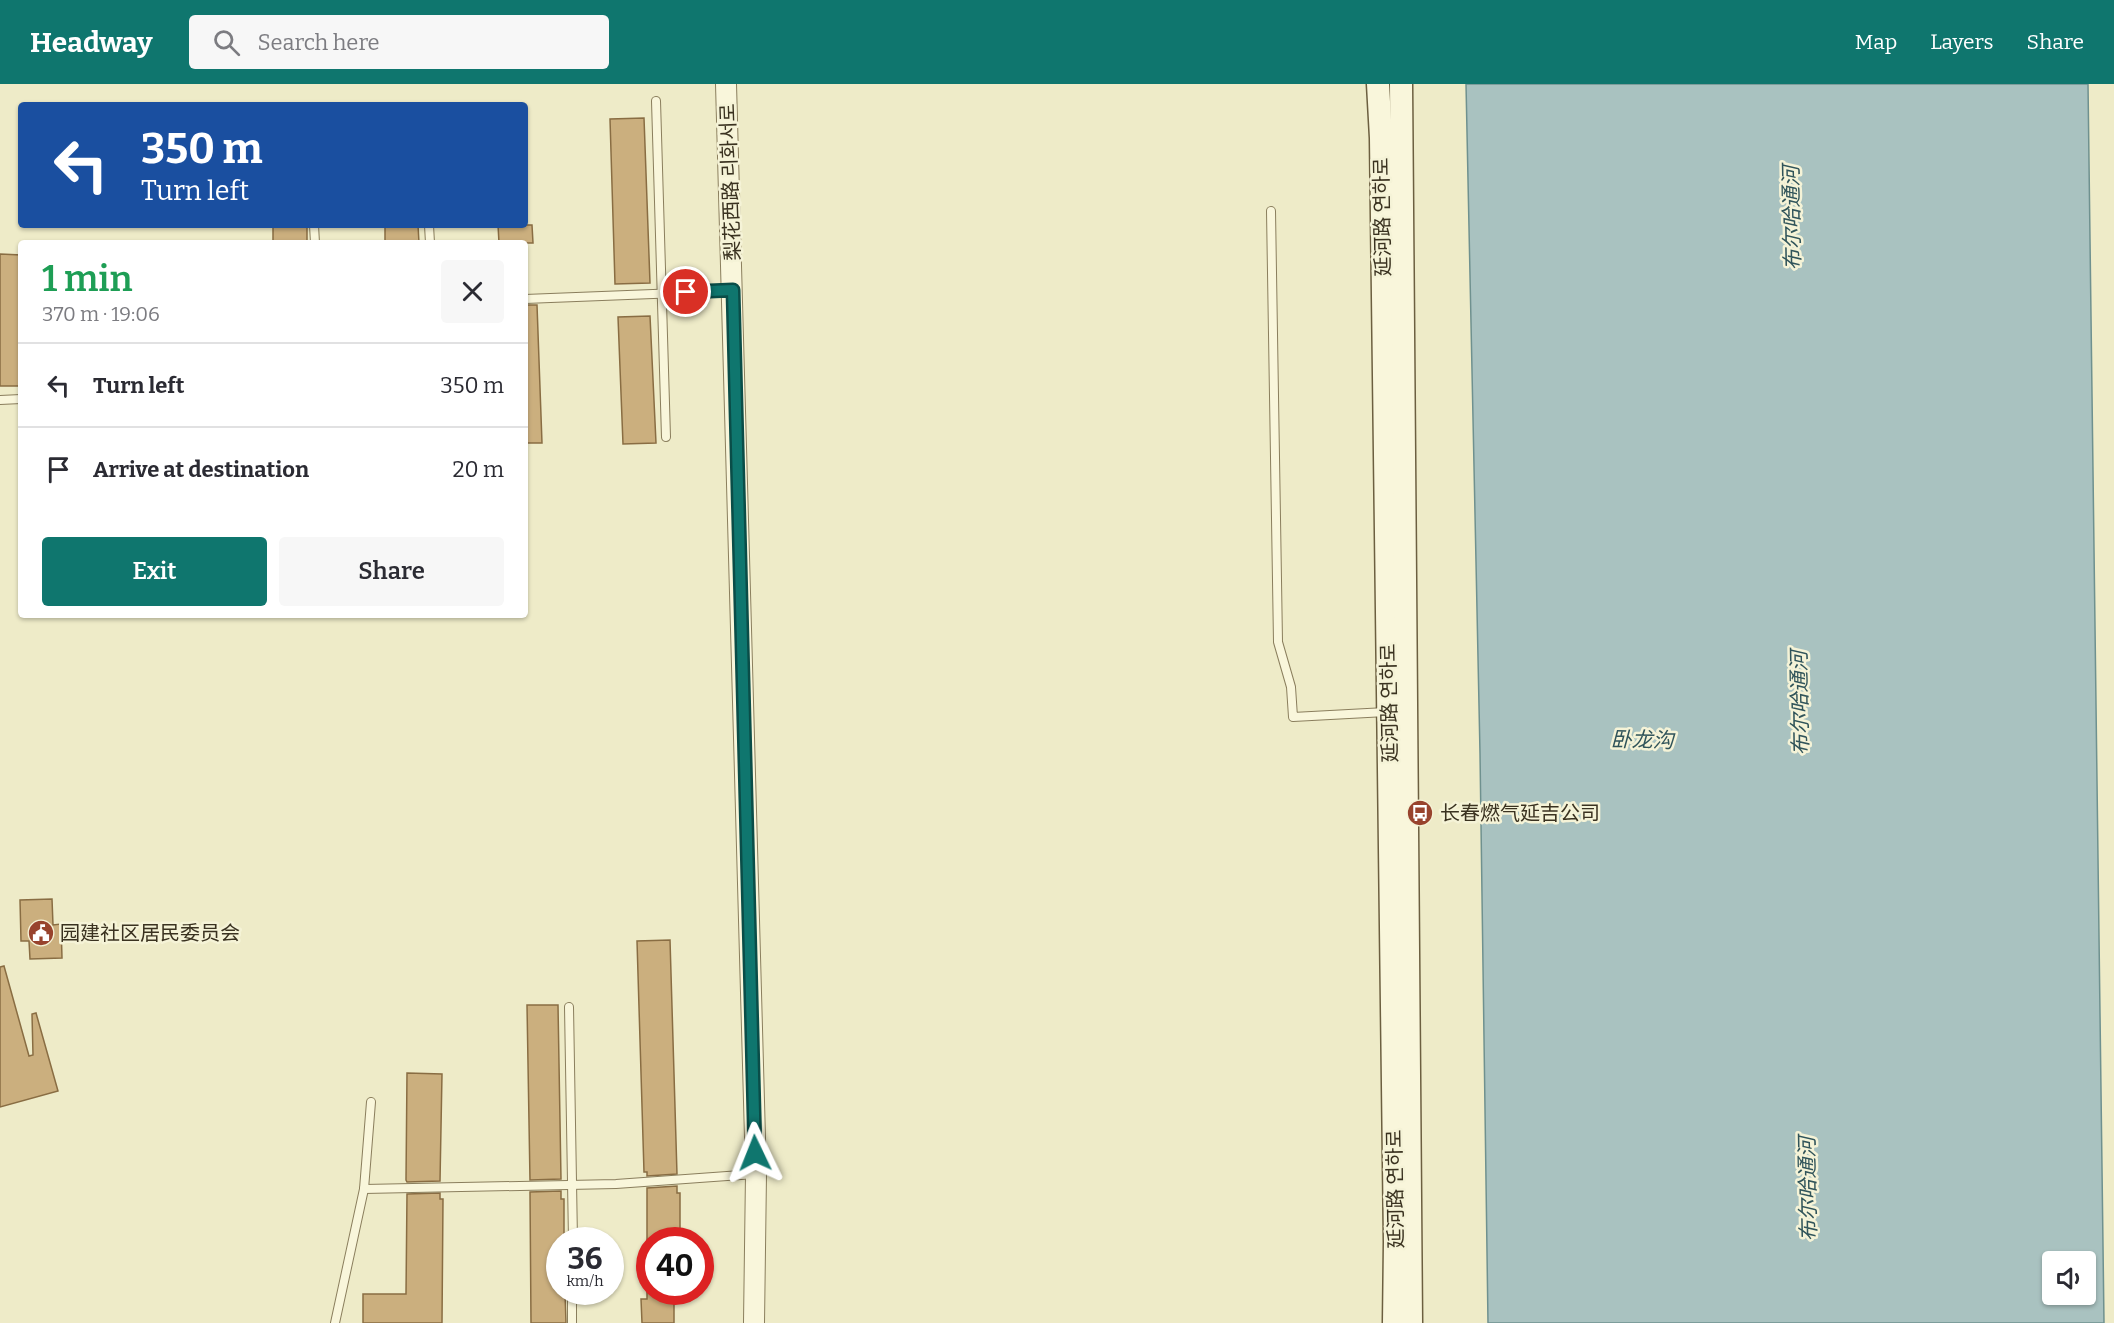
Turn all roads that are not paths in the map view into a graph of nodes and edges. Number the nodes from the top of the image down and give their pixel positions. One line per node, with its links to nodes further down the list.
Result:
1 (726, 84): 6 (street, 梨花西路 리화서로)
2 (1378, 84): 12 (main road, 延河路 연하로)
3 (1401, 84): 24 (main road, 延河路 연하로)
4 (656, 101): 7 (lane)
5 (1271, 211): 12 (lane)
6 (733, 290): 7 (lane); 15 (street, 梨花西路 리화서로)
7 (662, 294): 8 (lane); 11 (lane)
8 (528, 299)
9 (18, 399): 10 (lane)
10 (0, 400)
11 (666, 437)
12 (1389, 711): 23 (main road, 延河路 연하로)
13 (569, 1007): 16 (lane)
14 (371, 1102): 17 (lane)
15 (756, 1174): 16 (lane); 22 (street, 梨花西路 리화서로)
16 (573, 1185): 17 (lane); 18 (lane)
17 (364, 1189): 20 (lane)
18 (573, 1227)
19 (572, 1305): 21 (lane)
20 (335, 1323)
21 (572, 1323)
22 (754, 1323)
23 (1394, 1323)
24 (1411, 1323)

